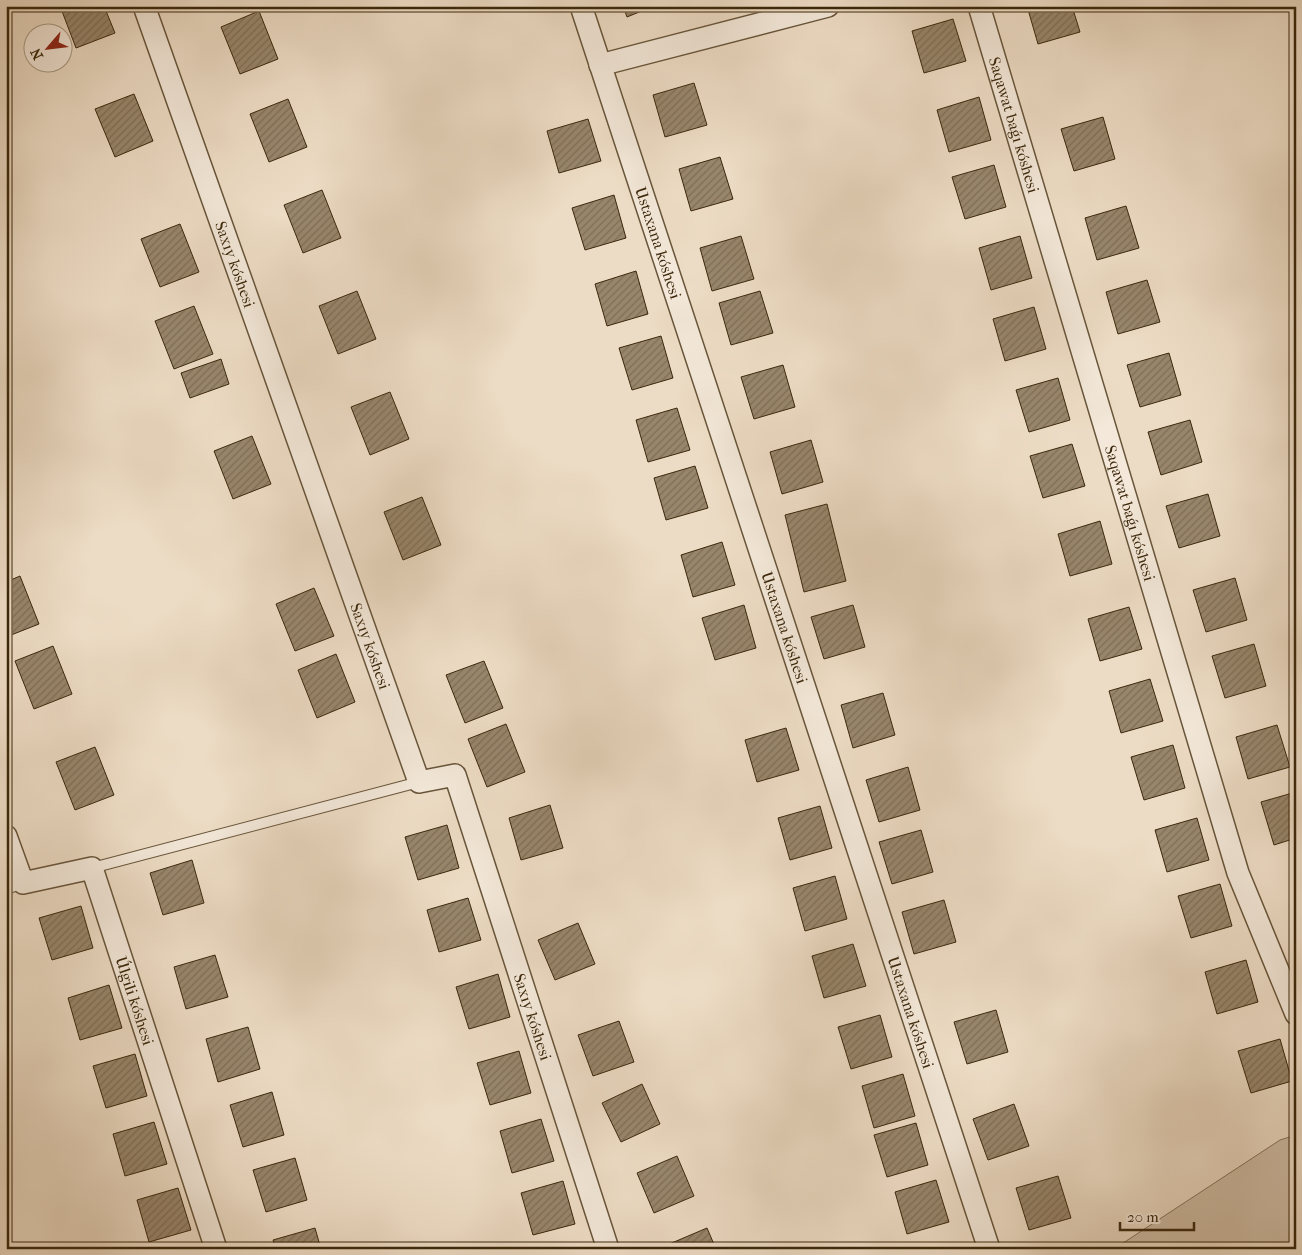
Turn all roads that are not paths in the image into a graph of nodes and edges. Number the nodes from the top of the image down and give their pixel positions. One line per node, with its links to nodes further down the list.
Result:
1 (144, 6): 6 (street, Saxıy kóshesi)
2 (581, 6): 5 (street, Ustaxana kóshesi)
3 (828, 6): 5 (street)
4 (979, 6): 10 (street, Saqawat baǵı kóshesi)
5 (600, 65): 13 (street, Ustaxana kóshesi)
6 (419, 782): 8 (lane); 12 (street, Saxıy kóshesi)
7 (6, 836): 9 (street)
8 (92, 868): 9 (street); 11 (street, Úlgili kóshesi)
9 (14, 886)
10 (1296, 1014)
11 (216, 1249)
12 (608, 1249)
13 (989, 1249)

